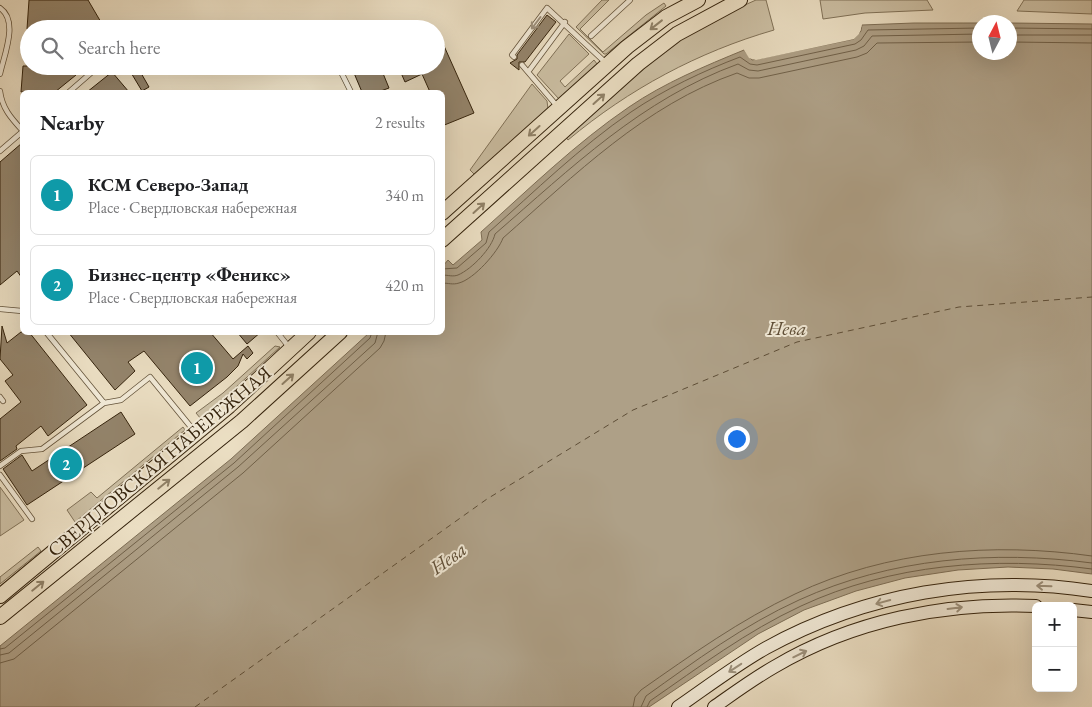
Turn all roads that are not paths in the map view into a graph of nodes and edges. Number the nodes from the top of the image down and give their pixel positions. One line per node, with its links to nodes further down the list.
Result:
1 (630, 0): 6 (lane)
2 (698, 0): 8 (main road, one-way to 8)
3 (740, 0): 22 (main road, one-way to 3)
4 (0, 8): 11 (lane)
5 (564, 22): 7 (lane, one-way to 7); 8 (lane); 10 (lane)
6 (591, 36)
7 (514, 57)
8 (607, 64): 17 (main road)
9 (522, 66): 10 (lane)
10 (528, 72): 17 (lane)
11 (0, 74)
12 (89, 75): 14 (lane)
13 (342, 75): 15 (lane)
14 (71, 90)
15 (349, 90)
16 (0, 91): 18 (lane)
17 (559, 108): 21 (main road, one-way to 21)
18 (20, 129)
19 (20, 133): 20 (lane)
20 (0, 151)
21 (445, 210)
22 (445, 237)
23 (0, 309): 24 (lane)
24 (20, 311)
25 (48, 335): 30 (lane)
26 (279, 335): 29 (lane)
27 (306, 335): 29 (main road, СВЕРДЛОВСКАЯ НАБЕРЕЖНАЯ)
28 (337, 335): 40 (main road, СВЕРДЛОВСКАЯ НАБЕРЕЖНАЯ, one-way to 28)
29 (291, 349): 31 (main road, СВЕРДЛОВСКАЯ НАБЕРЕЖНАЯ)
30 (104, 403): 31 (lane); 32 (lane)
31 (196, 433): 36 (main road, СВЕРДЛОВСКАЯ НАБЕРЕЖНАЯ)
32 (0, 466)
33 (0, 475): 34 (lane)
34 (32, 519)
35 (1092, 591): 41 (main road, one-way to 41)
36 (0, 596)
37 (1032, 606): 42 (main road, one-way to 37)
38 (1077, 610): 39 (main road)
39 (1092, 612)
40 (0, 616)
41 (678, 707)
42 (714, 707)

